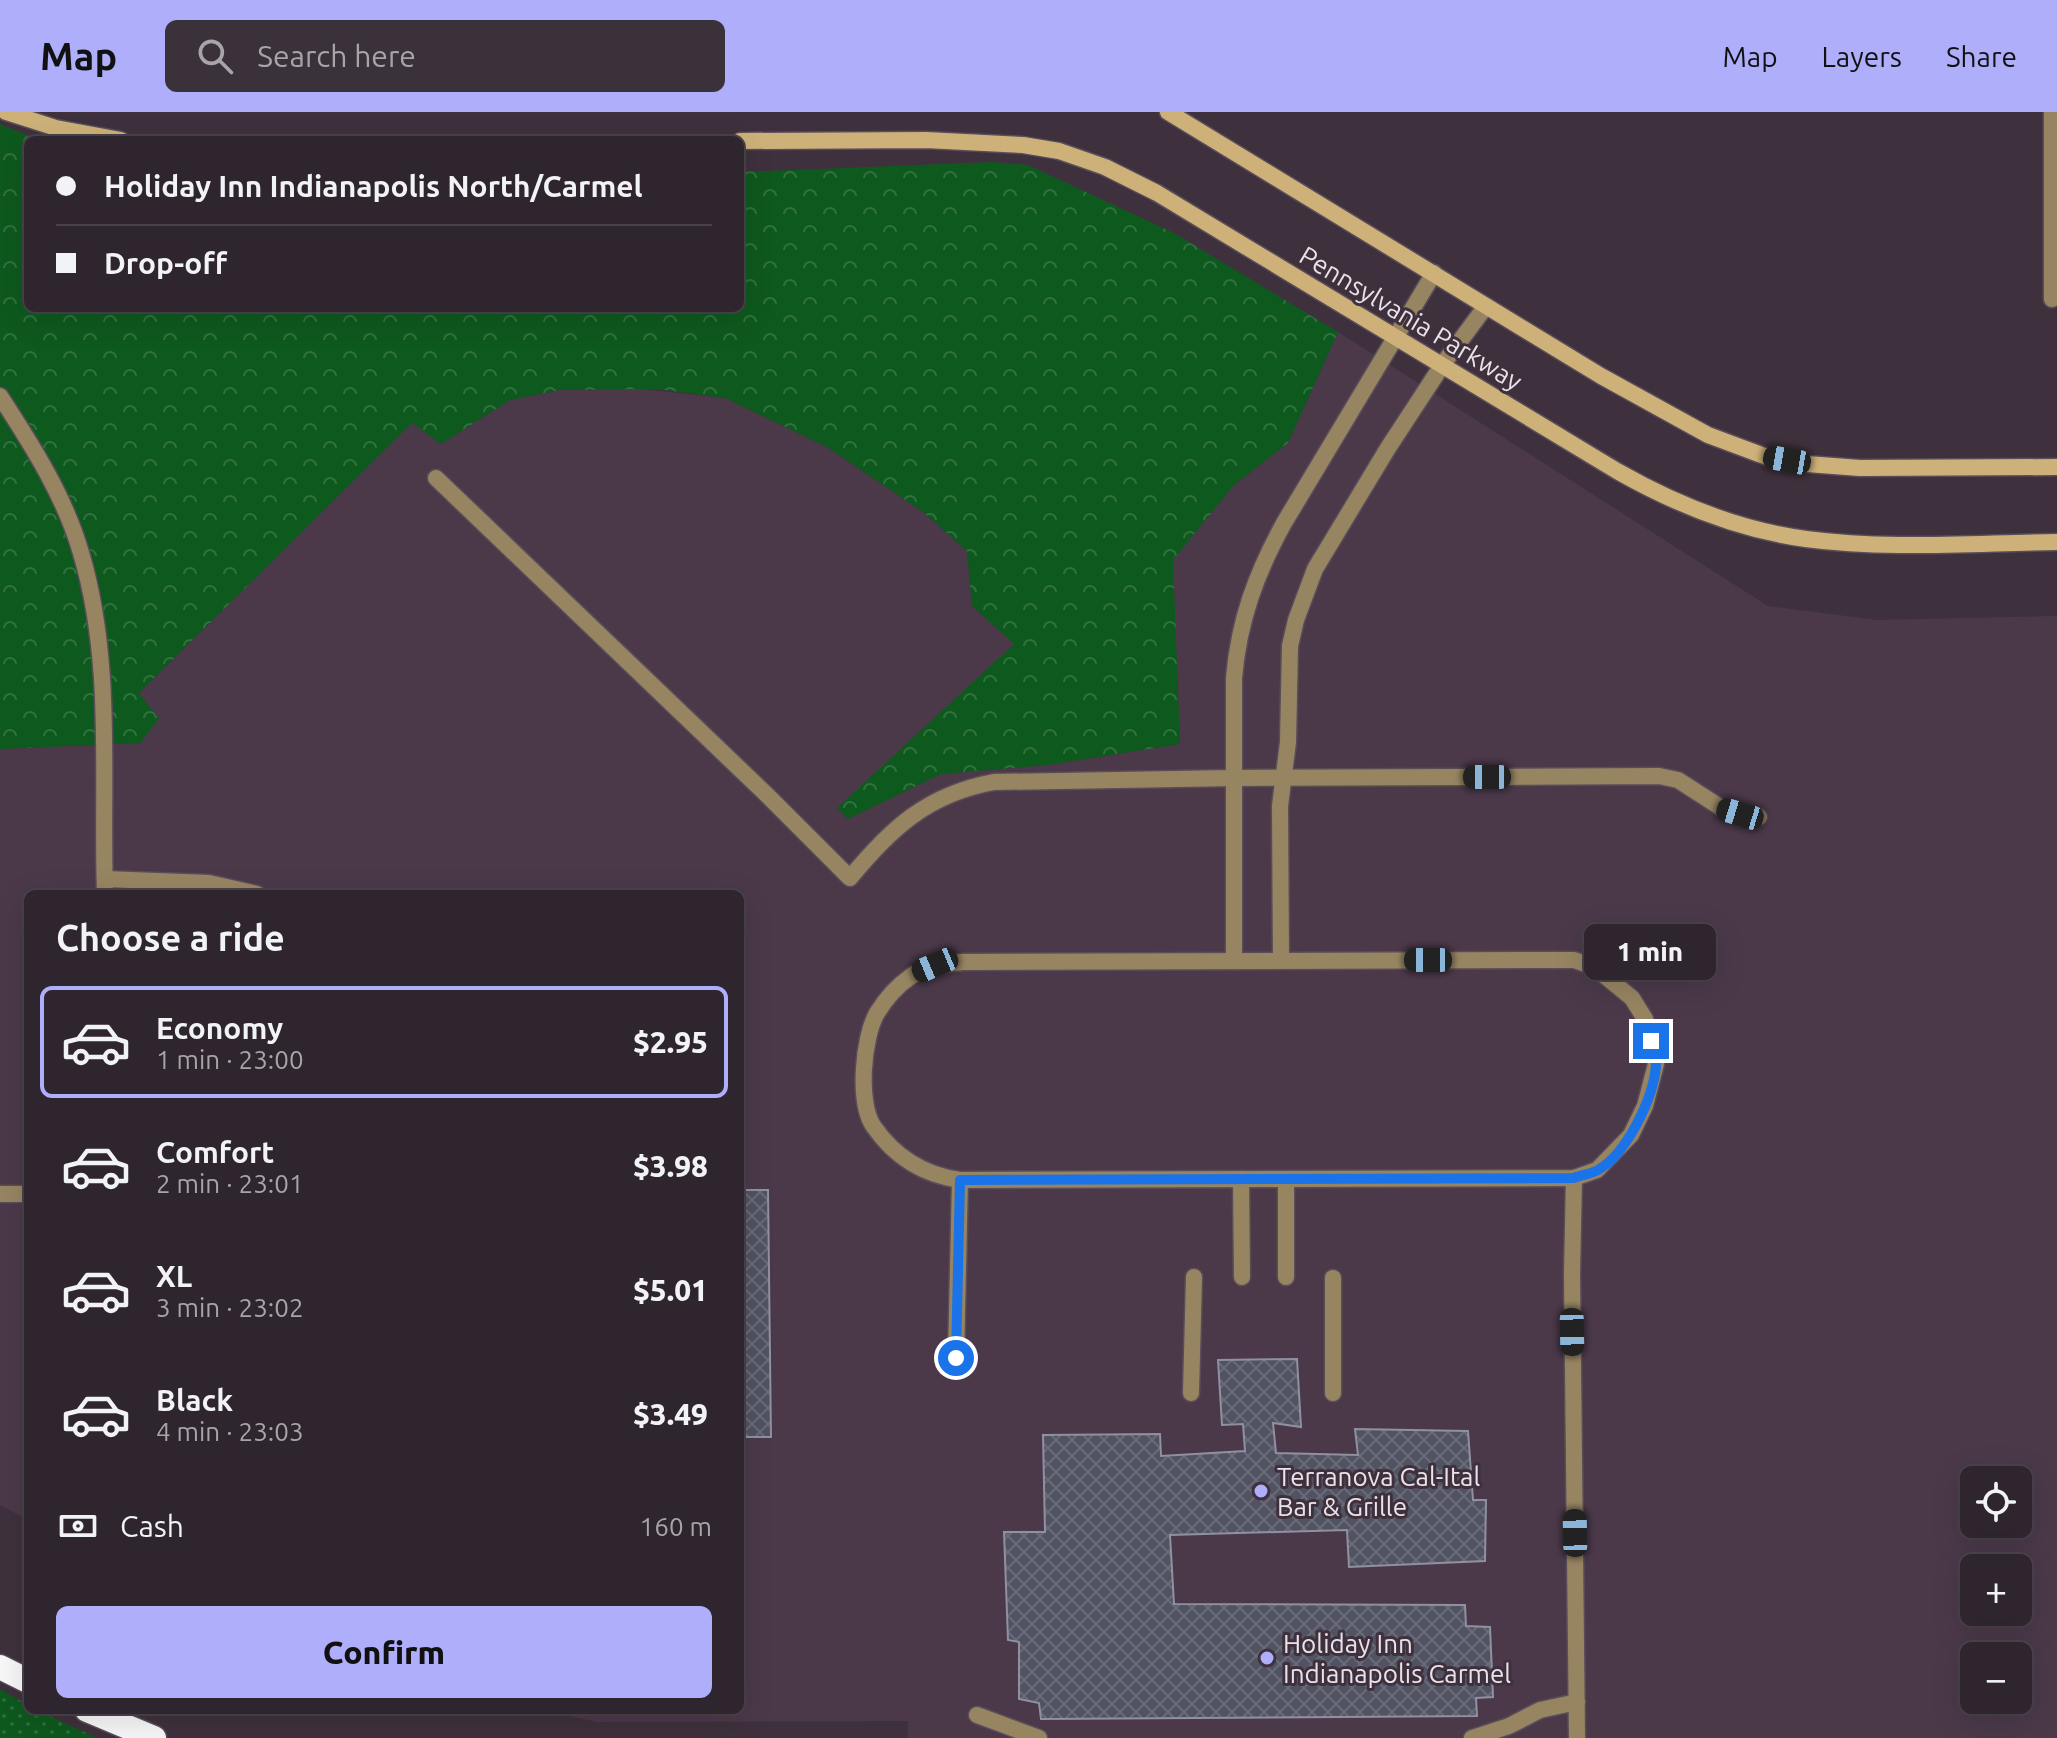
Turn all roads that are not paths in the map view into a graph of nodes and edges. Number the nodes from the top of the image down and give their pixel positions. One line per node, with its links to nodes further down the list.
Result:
1 (6, 112): 4 (main road)
2 (1168, 112): 6 (main road, Pennsylvania Parkway)
3 (2052, 112): 7 (street)
4 (99, 136)
5 (744, 141): 9 (main road, Pennsylvania Parkway)
6 (1434, 273): 8 (main road, Pennsylvania Parkway); 9 (street)
7 (2052, 299)
8 (1486, 306): 10 (street); 12 (main road, Pennsylvania Parkway)
9 (1394, 335): 10 (main road, Pennsylvania Parkway); 15 (street)
10 (1443, 364): 14 (main road, Pennsylvania Parkway); 16 (street)
11 (0, 396): 18 (street)
12 (2057, 467)
13 (436, 478): 15 (street)
14 (2057, 542)
15 (1234, 778): 16 (street); 21 (street)
16 (1283, 778): 17 (street); 20 (street)
17 (1759, 817)
18 (105, 887): 19 (street)
19 (240, 890)
20 (1281, 960): 21 (street); 22 (street)
21 (1234, 961): 25 (street)
22 (1574, 1178): 24 (street); 37 (street)
23 (1241, 1179): 24 (street); 25 (street); 29 (street)
24 (1286, 1179): 30 (street)
25 (960, 1180): 32 (street)
26 (0, 1194): 27 (street)
27 (24, 1194)
28 (1194, 1277): 33 (street)
29 (1242, 1277)
30 (1286, 1277)
31 (1333, 1278): 34 (street)
32 (956, 1358)
33 (1191, 1393)
34 (1333, 1393)
35 (0, 1667): 36 (highway)
36 (24, 1679)
37 (1577, 1702): 42 (street); 43 (street)
38 (97, 1714): 40 (highway)
39 (977, 1715): 41 (street)
40 (154, 1738)
41 (1039, 1738)
42 (1472, 1738)
43 (1577, 1738)

